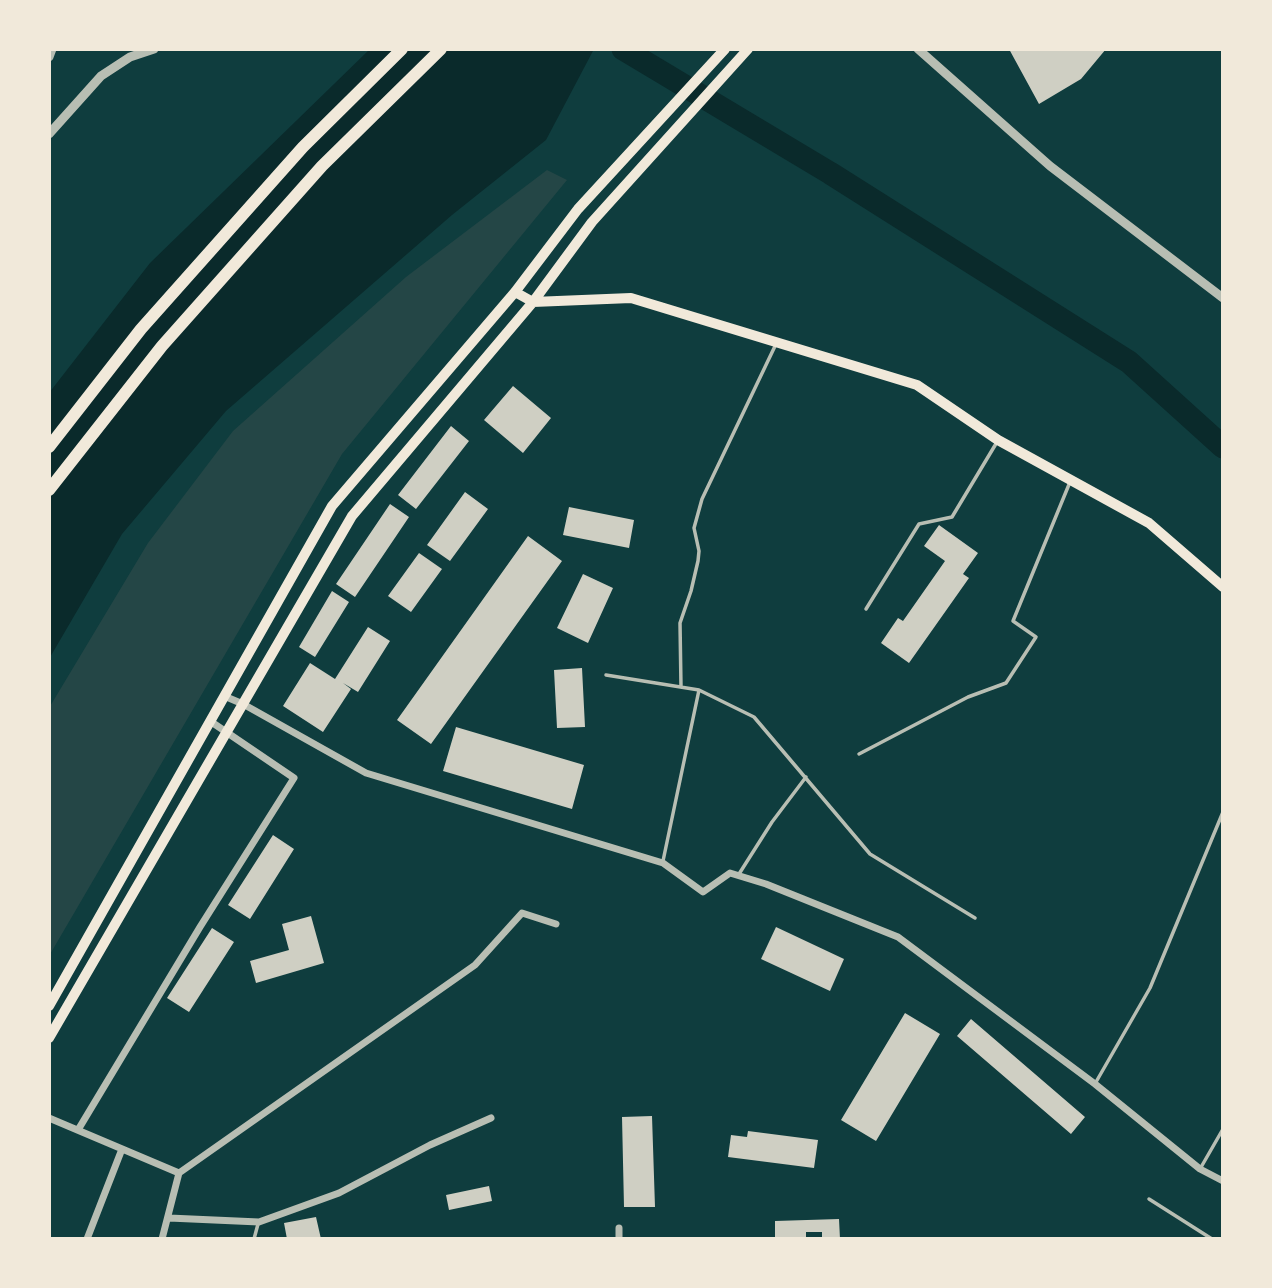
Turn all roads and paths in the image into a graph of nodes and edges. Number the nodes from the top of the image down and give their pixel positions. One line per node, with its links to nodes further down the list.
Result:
1 (52, 49): 8 (street)
2 (154, 49): 9 (street)
3 (402, 49): 15 (highway)
4 (441, 49): 17 (highway)
5 (725, 49): 10 (highway)
6 (748, 49): 12 (highway)
7 (918, 49): 11 (street)
8 (49, 57)
9 (49, 134)
10 (515, 292): 12 (highway); 23 (highway)
11 (1223, 298)
12 (533, 302): 13 (highway); 24 (highway)
13 (777, 342): 14 (highway); 21 (lane)
14 (998, 440): 16 (highway); 19 (lane)
15 (49, 447)
16 (1071, 480): 18 (highway); 27 (lane)
17 (49, 490)
18 (1223, 587)
19 (866, 609)
20 (606, 675): 21 (lane)
21 (681, 687): 22 (lane)
22 (699, 690): 28 (lane); 30 (lane)
23 (224, 696): 24 (street); 25 (highway)
24 (243, 704): 26 (highway); 30 (street)
25 (210, 721): 26 (street); 34 (highway)
26 (227, 731): 35 (highway); 40 (street)
27 (859, 754)
28 (806, 777): 31 (lane); 32 (lane)
29 (1223, 812): 36 (lane)
30 (663, 863): 31 (street)
31 (737, 875): 36 (street)
32 (975, 918)
33 (556, 924): 43 (street)
34 (49, 1006)
35 (49, 1038)
36 (1094, 1084): 42 (street)
37 (49, 1118): 40 (street)
38 (491, 1118): 47 (street)
39 (1223, 1129): 42 (lane)
40 (78, 1130): 41 (street)
41 (122, 1149): 43 (street); 49 (street)
42 (1200, 1168): 44 (street)
43 (179, 1173): 46 (street)
44 (1223, 1181)
45 (1149, 1199): 53 (lane)
46 (169, 1218): 47 (street); 50 (street)
47 (259, 1222): 51 (lane)
48 (619, 1228): 52 (street)
49 (87, 1239)
50 (162, 1239)
51 (254, 1239)
52 (619, 1239)
53 (1212, 1239)

